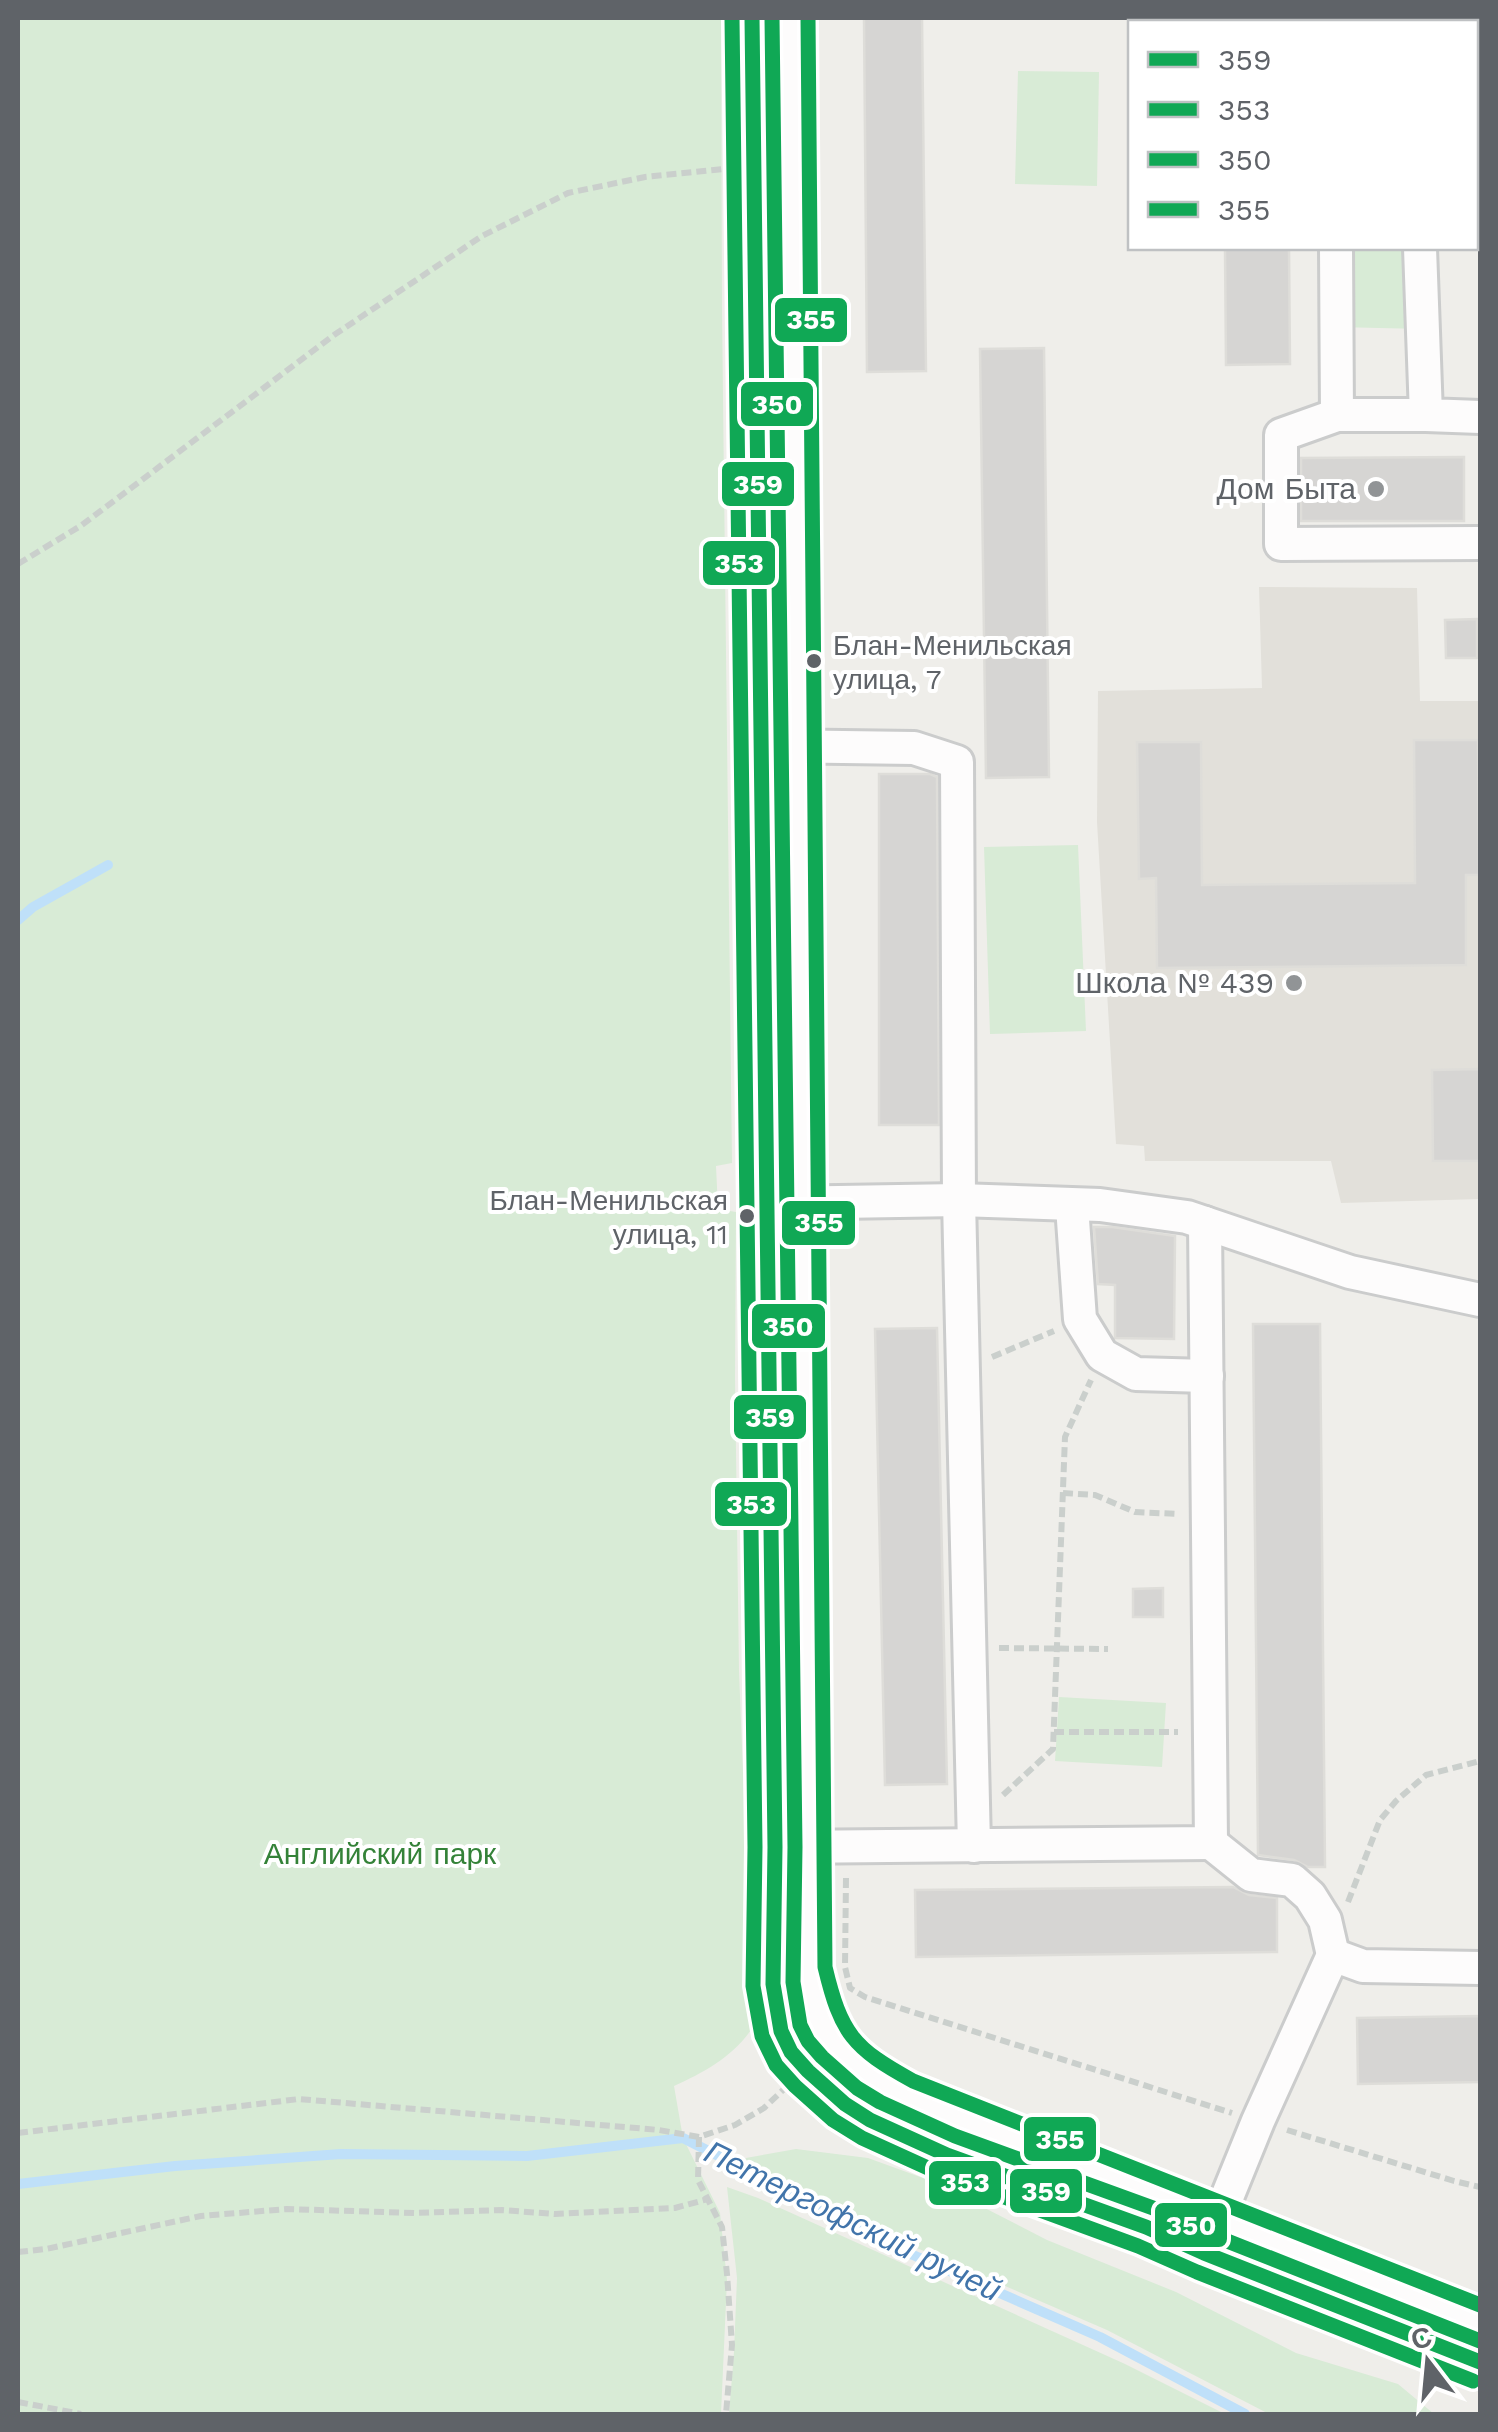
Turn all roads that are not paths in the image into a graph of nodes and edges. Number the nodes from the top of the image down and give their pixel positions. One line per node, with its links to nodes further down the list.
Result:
1 (752, 18): 9 (street)
2 (788, 18): 10 (street)
3 (1336, 250): 6 (street)
4 (1420, 250): 5 (street)
5 (1426, 414): 6 (street); 7 (street)
6 (1337, 415): 8 (street)
7 (1480, 417)
8 (1480, 543)
9 (762, 746): 10 (street); 12 (street)
10 (794, 746): 11 (street); 12 (street)
11 (959, 1200): 12 (street); 13 (street); 17 (street)
12 (783, 1203): 19 (street)
13 (1072, 1206): 14 (street); 16 (street)
14 (1205, 1224): 15 (street); 16 (street)
15 (1480, 1300)
16 (1207, 1376): 18 (street)
17 (974, 1835): 18 (street); 19 (street)
18 (1210, 1843): 20 (street)
19 (790, 1847): 22 (street); 23 (street)
20 (1334, 1955): 21 (street); 22 (street)
21 (1480, 1968)
22 (1218, 2221): 23 (street); 24 (street)
23 (1204, 2253): 25 (street)
24 (1480, 2326)
25 (1480, 2362)

